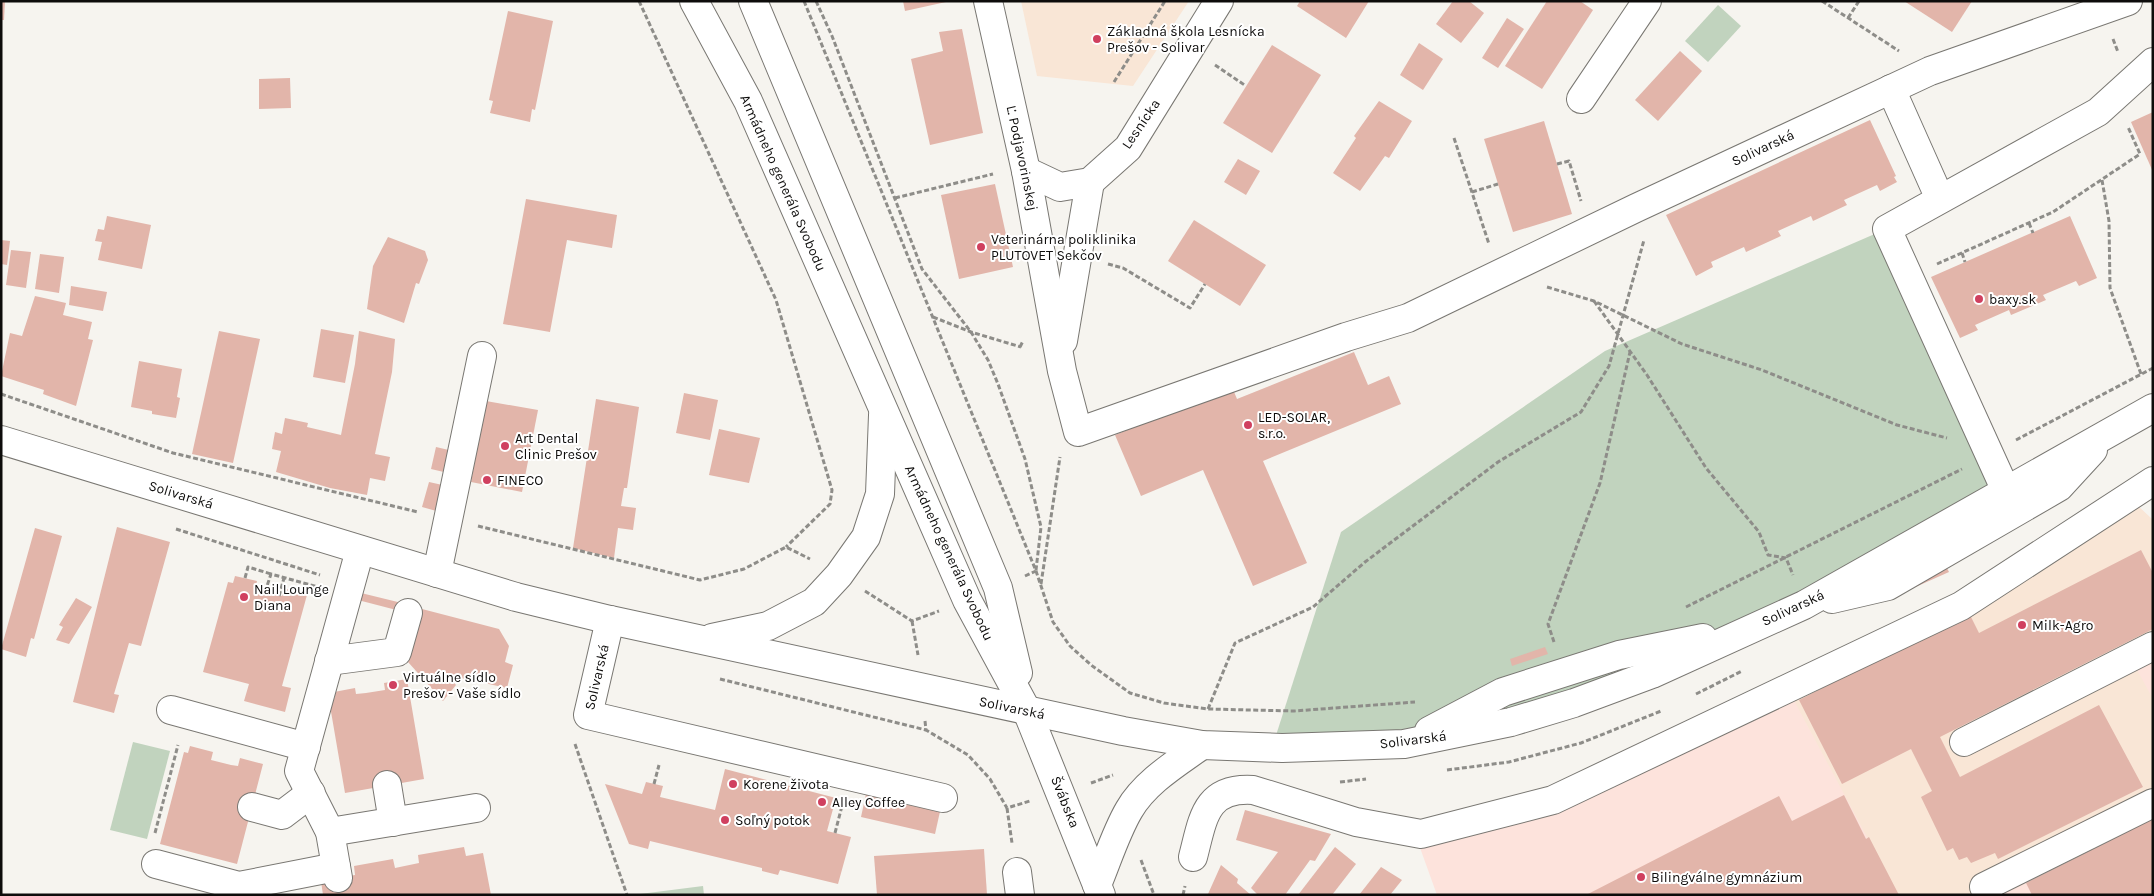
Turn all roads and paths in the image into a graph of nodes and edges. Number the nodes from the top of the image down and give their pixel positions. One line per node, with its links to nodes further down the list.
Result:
1 (639, 1): 63 (path)
2 (694, 1): 54 (street, Armádneho generála Svobodu)
3 (753, 1): 74 (street, Armádneho generála Svobodu)
4 (804, 1): 45 (path)
5 (816, 1): 31 (path)
6 (988, 1): 25 (street, Ľ. Podjavorinskej)
7 (1165, 1): 18 (path)
8 (1219, 1): 28 (street, Lesnícka)
9 (1647, 1): 21 (street)
10 (1822, 1): 14 (path)
11 (1858, 1): 14 (path)
12 (2128, 1): 13 (street, Solivarská)
13 (2102, 10): 17 (path); 20 (street, Solivarská)
14 (1848, 18): 15 (path)
15 (1901, 52)
16 (1214, 64): 19 (path)
17 (2145, 68): 33 (street)
18 (1114, 82)
19 (1246, 86)
20 (1891, 89): 32 (street, Solivarská); 33 (street)
21 (1581, 99)
22 (2126, 122): 27 (path)
23 (1454, 138): 30 (path)
24 (1557, 164): 35 (path)
25 (1026, 171): 28 (street); 50 (street, Ľ. Podjavorinskej)
26 (998, 172): 31 (path)
27 (2102, 180): 34 (path); 52 (path)
28 (1090, 182): 50 (street)
29 (1498, 184): 30 (path)
30 (1472, 192): 40 (path)
31 (895, 198): 46 (path)
32 (1656, 198): 35 (street, Solivarská); 44 (path)
33 (1940, 199): 41 (street)
34 (2029, 223): 36 (path); 37 (path)
35 (1590, 230): 40 (street, Solivarská)
36 (2032, 233)
37 (1962, 253): 38 (path); 41 (path)
38 (1965, 262)
39 (1105, 263): 42 (path)
40 (1499, 274): 43 (path); 56 (street, Solivarská)
41 (1909, 277): 59 (street)
42 (1205, 284)
43 (1594, 300): 44 (path); 47 (path)
44 (1623, 315): 47 (path); 59 (path)
45 (933, 318): 46 (path); 66 (path)
46 (971, 332): 50 (path); 66 (path)
47 (1618, 334): 48 (path); 89 (path)
48 (1630, 351): 65 (path); 84 (path)
49 (482, 356): 62 (street)
50 (1060, 359): 56 (street, Ľ. Podjavorinskej)
51 (2153, 368): 52 (path)
52 (2141, 374): 59 (path)
53 (1, 394): 62 (path)
54 (883, 408): 69 (street); 77 (street, Armádneho generála Svobodu)
55 (2153, 408): 57 (street, Solivarská)
56 (1078, 432): 72 (path)
57 (2111, 432): 61 (street, Solivarská); 78 (street)
58 (1, 440): 64 (street, Solivarská)
59 (1988, 451): 61 (street); 65 (path)
60 (2146, 487): 109 (street)
61 (2006, 490): 78 (street, Solivarská)
62 (448, 519): 63 (path); 67 (street)
63 (786, 547): 69 (path)
64 (360, 550): 67 (street, Solivarská); 86 (street)
65 (1786, 558): 79 (path)
66 (1036, 571): 72 (path); 74 (path)
67 (437, 573): 81 (street, Solivarská)
68 (271, 574): 70 (path); 71 (path); 75 (path)
69 (840, 575): 82 (path); 83 (street)
70 (245, 578)
71 (284, 578): 73 (path); 76 (path)
72 (1041, 585): 89 (path)
73 (320, 588)
74 (998, 588): 91 (street, Armádneho generála Svobodu)
75 (266, 592)
76 (279, 596)
77 (968, 600): 82 (path); 91 (street, Armádneho generála Svobodu)
78 (1804, 605): 95 (street, Solivarská)
79 (1683, 609)
80 (408, 613): 86 (street)
81 (610, 620): 83 (street, Solivarská); 101 (street, Solivarská)
82 (912, 621): 87 (path)
83 (702, 640): 87 (street, Solivarská)
84 (1555, 643)
85 (2151, 652): 94 (street)
86 (330, 661): 96 (street)
87 (923, 689): 91 (street, Solivarská); 99 (path)
88 (1419, 701): 89 (path)
89 (1208, 709)
90 (171, 710): 96 (street)
91 (1027, 711): 95 (street, Solivarská); 99 (street, Švábska)
92 (180, 737): 107 (path)
93 (573, 739): 111 (path)
94 (1964, 742)
95 (1202, 745): 110 (street)
96 (306, 748): 100 (street)
97 (1116, 774): 99 (path)
98 (387, 786): 105 (street)
99 (1061, 792): 110 (street, Švábska)
100 (311, 793): 103 (street); 106 (street)
101 (944, 798)
102 (2153, 803): 113 (street)
103 (252, 807)
104 (476, 808): 105 (street)
105 (393, 822): 106 (street)
106 (330, 832): 107 (street)
107 (154, 853)
108 (1142, 853): 112 (path)
109 (1194, 857)
110 (1099, 890)
111 (627, 895)
112 (1154, 895)
113 (1988, 895)

